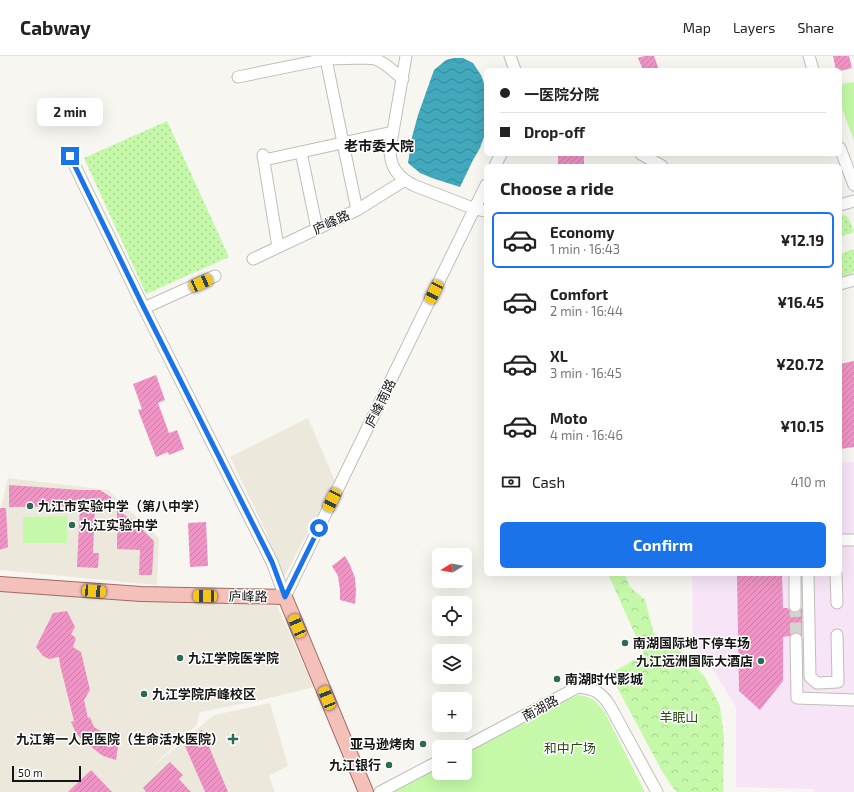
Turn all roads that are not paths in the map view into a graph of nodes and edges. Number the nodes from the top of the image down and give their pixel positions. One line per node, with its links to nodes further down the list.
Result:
1 (406, 56): 8 (street)
2 (510, 56): 5 (street)
3 (809, 56): 6 (street)
4 (326, 59): 7 (street); 8 (street); 10 (street)
5 (514, 68)
6 (812, 68)
7 (238, 76)
8 (403, 79): 9 (street)
9 (393, 132): 10 (street); 16 (street)
10 (342, 143): 11 (street); 22 (street)
11 (301, 152): 24 (street); 25 (street)
12 (842, 153): 17 (street)
13 (70, 156): 30 (street)
14 (644, 156): 15 (street)
15 (658, 164)
16 (405, 180): 21 (street); 22 (street, 庐峰路)
17 (854, 185)
18 (484, 189): 21 (street, 庐峰南路)
19 (854, 201): 20 (street)
20 (842, 205)
21 (475, 209): 23 (street); 37 (street, 庐峰南路)
22 (358, 210): 24 (street, 庐峰路)
23 (484, 211)
24 (317, 229): 25 (street, 庐峰路)
25 (278, 247): 26 (street, 庐峰路)
26 (253, 259)
27 (215, 276): 30 (street)
28 (854, 280): 29 (street)
29 (842, 283)
30 (144, 308): 37 (street)
31 (842, 540): 32 (street)
32 (854, 540)
33 (795, 576): 39 (street)
34 (808, 576): 43 (street)
35 (836, 576): 38 (street)
36 (0, 584): 37 (main road, 庐峰路)
37 (285, 597): 47 (main road, 庐峰路)
38 (837, 603)
39 (795, 606)
40 (837, 635): 43 (street)
41 (796, 638): 42 (street)
42 (797, 677): 43 (street); 44 (street)
43 (810, 677)
44 (854, 700)
45 (472, 743): 49 (street, 南湖路)
46 (432, 765): 48 (street)
47 (366, 792)
48 (380, 792)
49 (657, 792)

